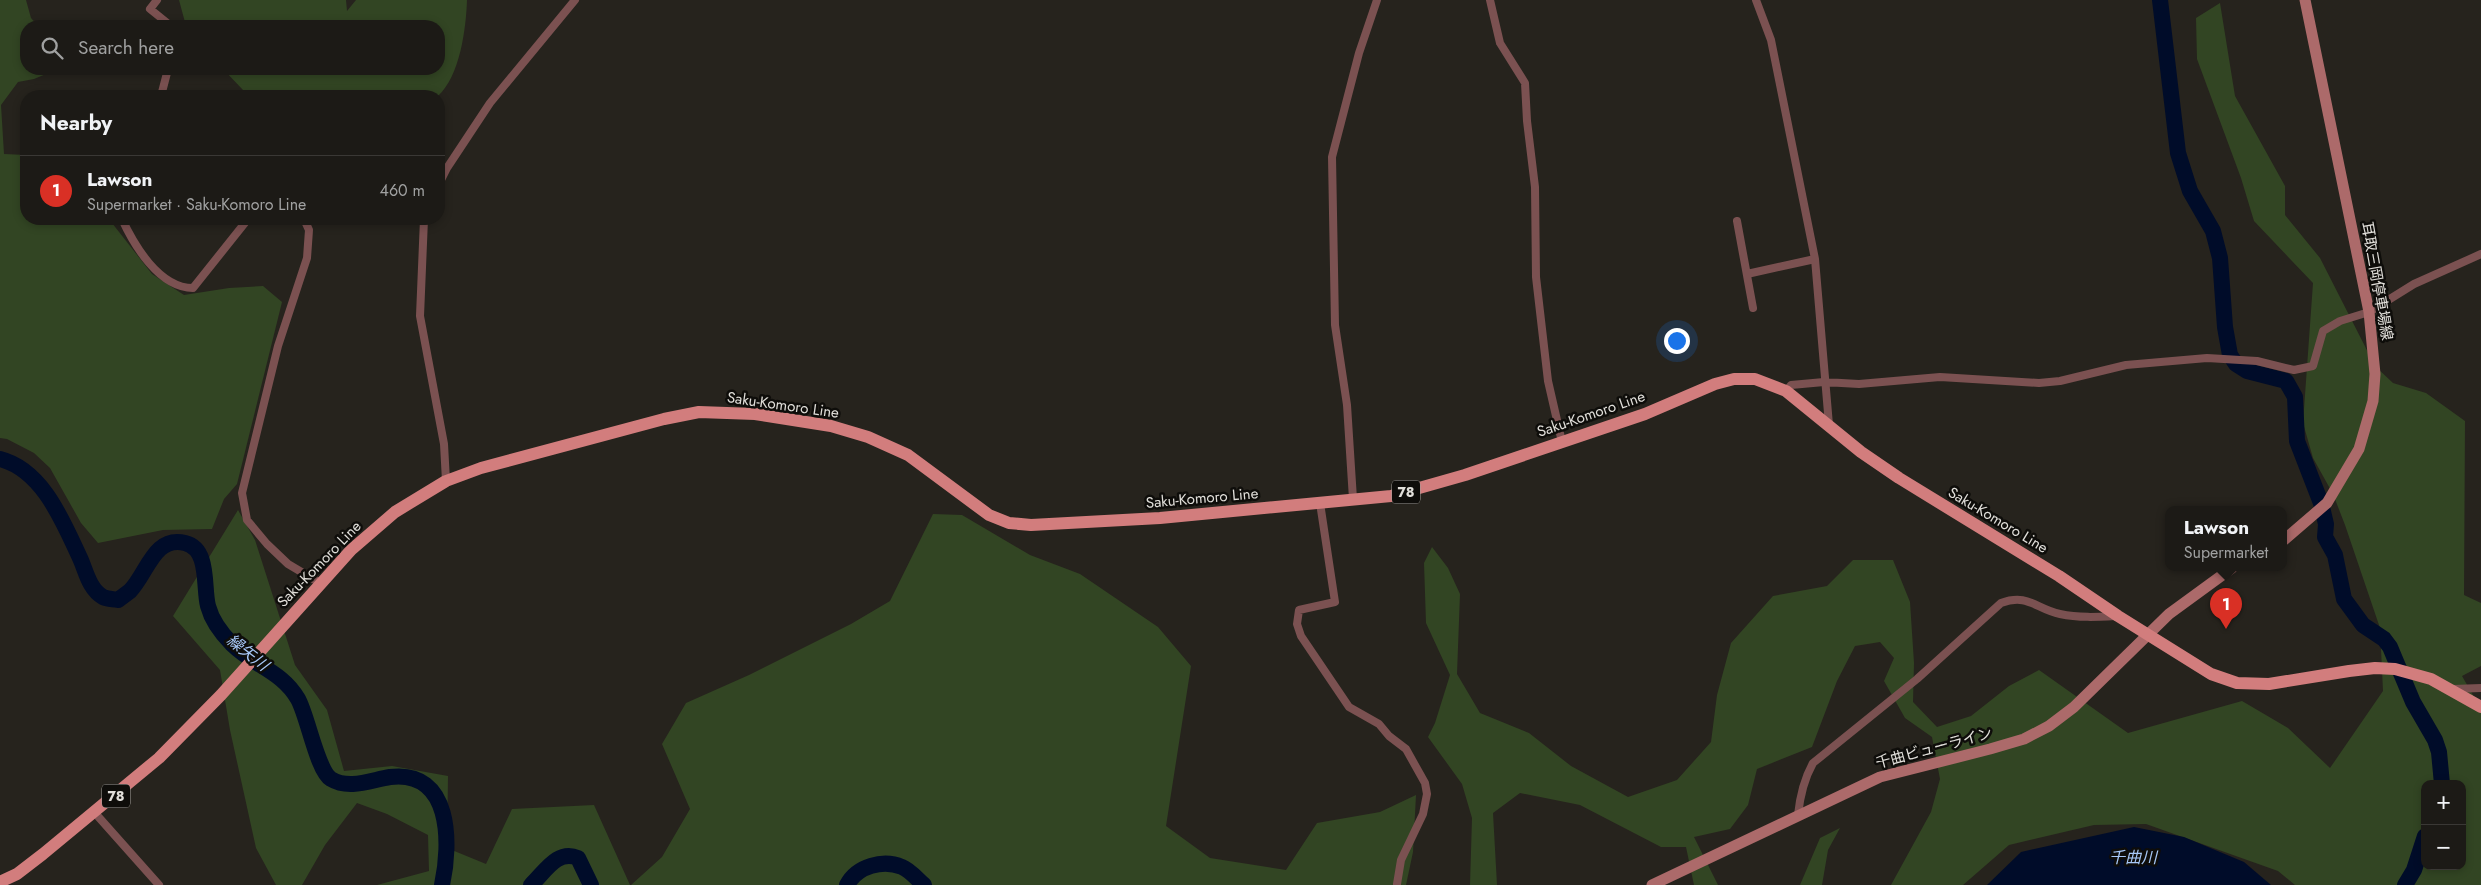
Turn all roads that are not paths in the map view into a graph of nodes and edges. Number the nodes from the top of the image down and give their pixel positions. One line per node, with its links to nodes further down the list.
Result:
1 (157, 0): 7 (street)
2 (575, 0): 10 (street)
3 (1377, 0): 26 (street)
4 (1490, 0): 24 (street)
5 (1756, 0): 17 (street)
6 (2304, 0): 20 (main road, 耳取三岡停車場線)
7 (164, 20)
8 (166, 75): 9 (street)
9 (162, 90)
10 (445, 172)
11 (1737, 221): 18 (street)
12 (125, 225): 13 (street)
13 (243, 225)
14 (307, 225): 30 (street)
15 (424, 225): 25 (street)
16 (2481, 254): 20 (street)
17 (1816, 259): 18 (street); 21 (street)
18 (1746, 274): 19 (street)
19 (1753, 308)
20 (2369, 312): 21 (street); 28 (main road, 耳取三岡停車場線)
21 (1827, 383): 22 (street); 23 (street)
22 (1786, 391): 23 (main road, Saku-Komoro Line / 78); 24 (main road, Saku-Komoro Line / 78)
23 (1829, 425): 31 (main road, Saku-Komoro Line / 78)
24 (1562, 442): 26 (main road, Saku-Komoro Line / 78)
25 (446, 481): 27 (main road, Saku-Komoro Line / 78); 30 (main road, Saku-Komoro Line / 78)
26 (1353, 499): 27 (main road, Saku-Komoro Line / 78)
27 (1320, 503): 39 (street)
28 (2287, 538)
29 (2228, 571): 32 (main road)
30 (320, 583): 36 (main road, Saku-Komoro Line / 78)
31 (2118, 616): 32 (main road, Saku-Komoro Line / 78); 37 (street)
32 (2148, 636): 34 (main road, Saku-Komoro Line / 78); 37 (main road, 千曲ビューライン)
33 (2481, 688): 34 (street)
34 (2451, 689): 35 (main road, Saku-Komoro Line / 78)
35 (2481, 708)
36 (96, 813): 38 (main road, Saku-Komoro Line / 78); 40 (street)
37 (1798, 815): 41 (main road, 千曲ビューライン)
38 (0, 882)
39 (1397, 884)
40 (159, 885)
41 (1652, 885)

